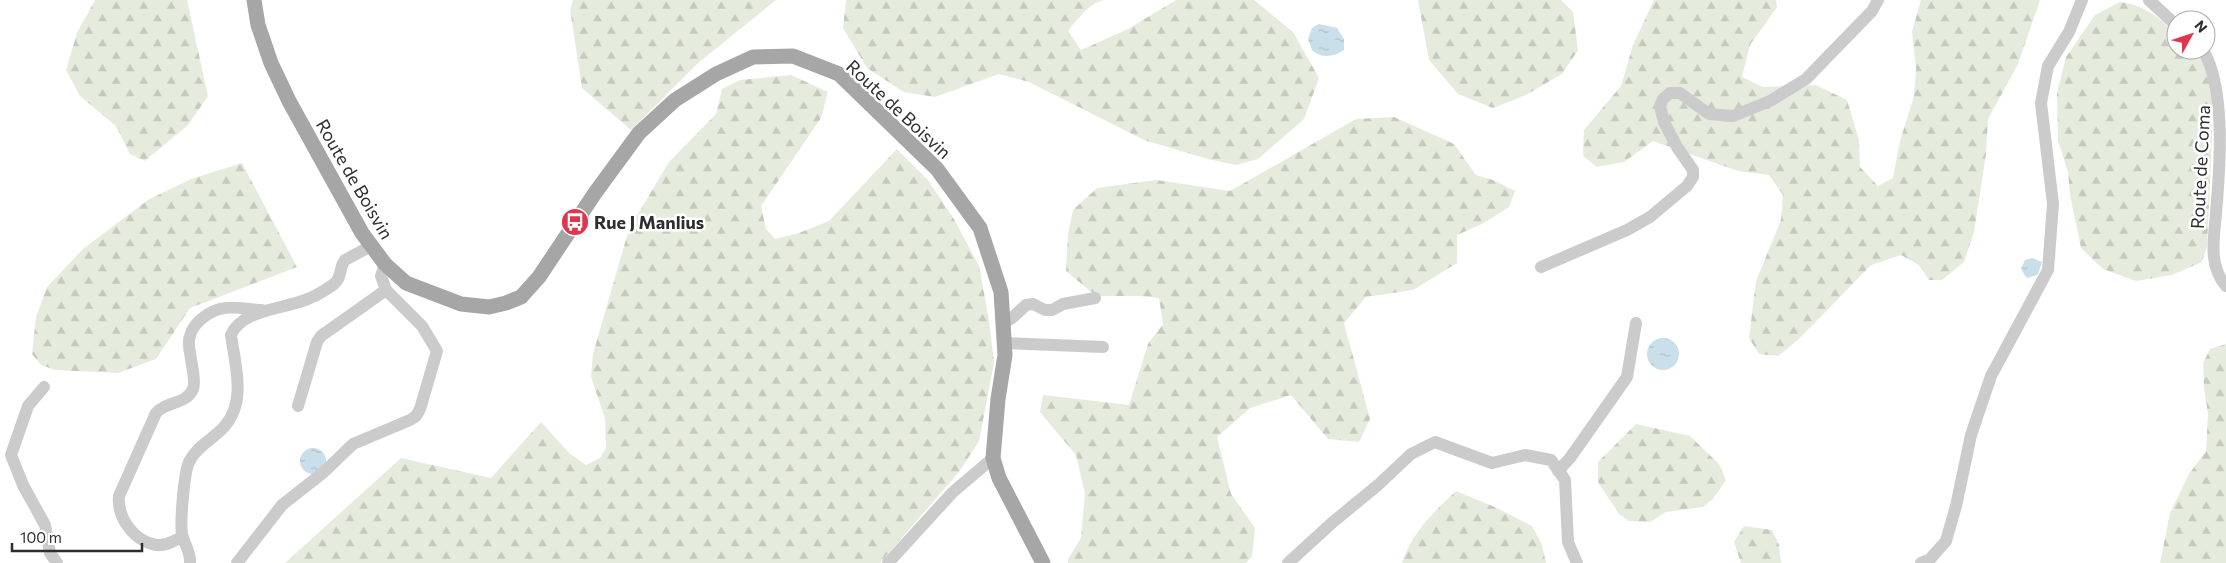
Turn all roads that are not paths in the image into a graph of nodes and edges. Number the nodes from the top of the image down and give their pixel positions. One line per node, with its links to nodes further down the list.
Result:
1 (254, 0): 7 (main road, Route de Boisvin)
2 (1878, 0): 9 (street)
3 (2082, 0): 30 (street)
4 (2149, 0): 5 (street)
5 (2166, 16)
6 (2210, 60): 10 (street, Route de Coma)
7 (371, 246): 8 (main road, Route de Boisvin); 13 (street)
8 (385, 264): 11 (street); 14 (main road, Route de Boisvin)
9 (1541, 267)
10 (2226, 286)
11 (386, 290): 19 (street); 25 (street)
12 (1095, 298): 14 (street)
13 (269, 311): 22 (street); 22 (street)
14 (1003, 322): 16 (main road, Route de Boisvin)
15 (1636, 323): 21 (street)
16 (1004, 343): 17 (street); 20 (main road, Route de Boisvin)
17 (1103, 347)
18 (44, 387): 23 (street)
19 (298, 406)
20 (992, 458): 26 (street); 27 (main road, Route de Boisvin)
21 (1558, 470): 28 (street); 29 (street)
22 (182, 537): 24 (street)
23 (56, 563)
24 (190, 563)
25 (237, 563)
26 (888, 563)
27 (1043, 563)
28 (1288, 563)
29 (1577, 563)
30 (1921, 563)

